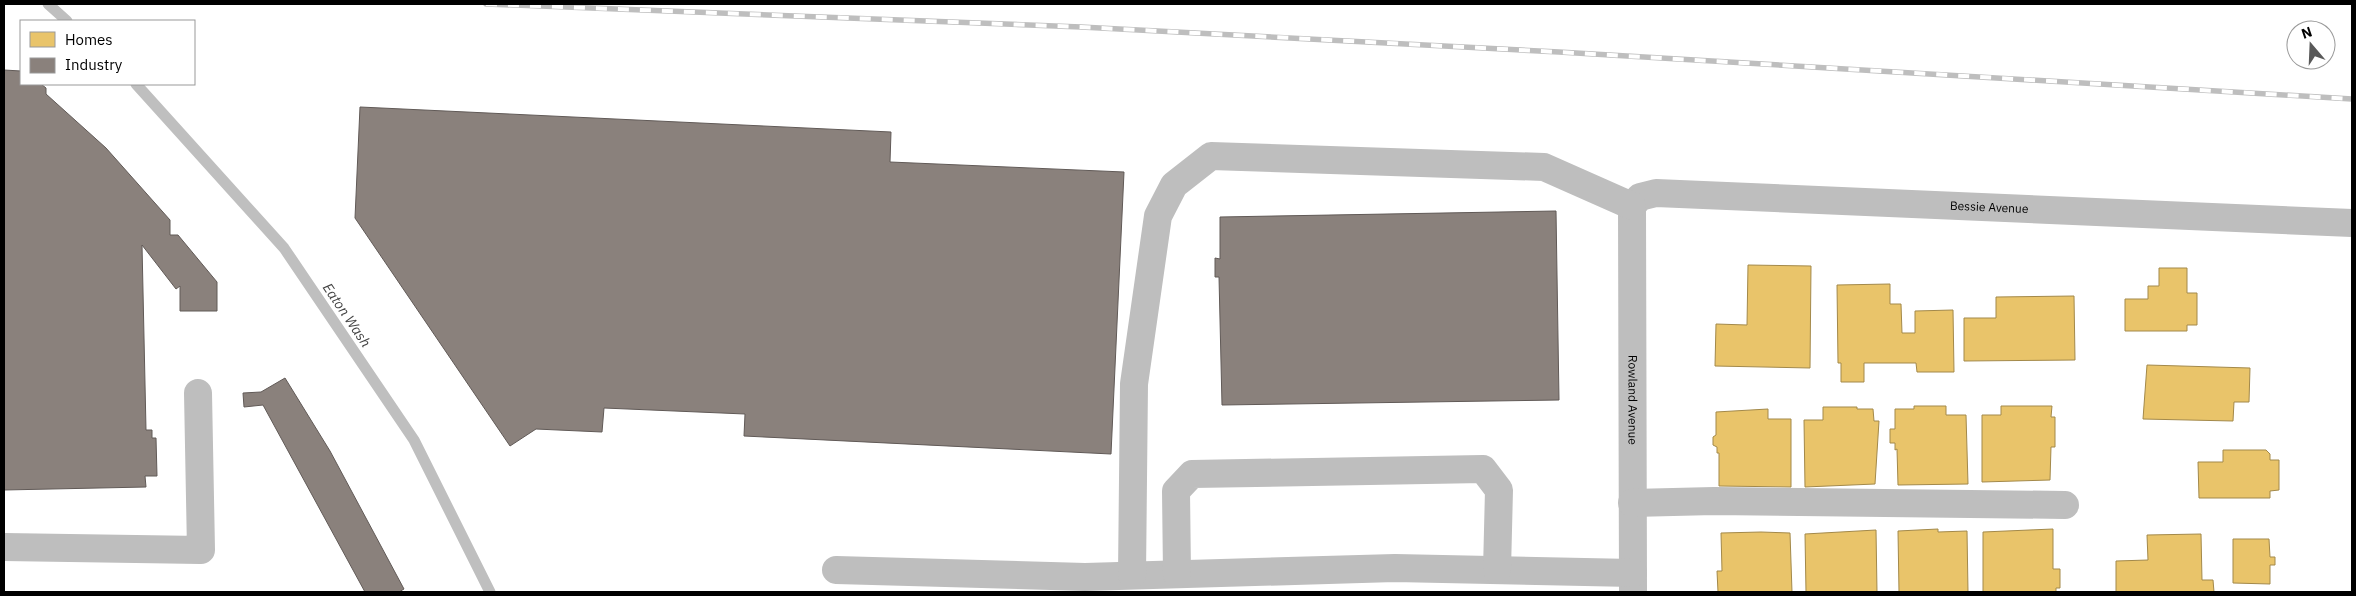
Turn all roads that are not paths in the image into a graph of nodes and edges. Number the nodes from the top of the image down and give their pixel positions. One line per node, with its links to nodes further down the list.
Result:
1 (1632, 206): 2 (street, Bessie Avenue); 4 (street, Rowland Avenue); 10 (street)
2 (2352, 223)
3 (198, 393): 6 (street)
4 (1632, 503): 5 (street); 11 (street, Rowland Avenue)
5 (2065, 505)
6 (4, 547)
7 (836, 570): 10 (street)
8 (1497, 570): 9 (street); 9 (street); 11 (street)
9 (1176, 574): 10 (street)
10 (1132, 575)
11 (1633, 583)

